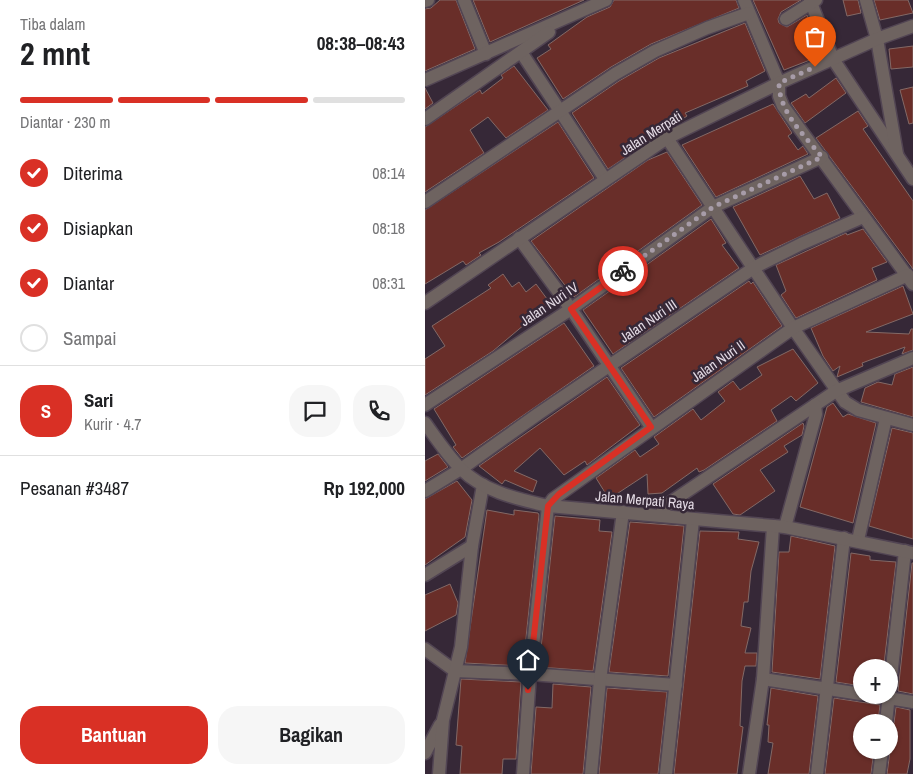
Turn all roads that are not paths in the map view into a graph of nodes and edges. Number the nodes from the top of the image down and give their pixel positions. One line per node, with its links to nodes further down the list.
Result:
1 (464, 0): 12 (street)
2 (606, 0): 7 (street)
3 (744, 0): 6 (street)
4 (866, 0): 10 (street)
5 (813, 1): 8 (street); 13 (street)
6 (749, 13): 15 (street); 16 (street)
7 (569, 17): 11 (street); 12 (street)
8 (786, 19)
9 (913, 26): 10 (street, Jalan Merpati)
10 (877, 39): 13 (street, Jalan Merpati); 20 (street)
11 (521, 52): 16 (street); 17 (street)
12 (486, 54): 14 (street)
13 (833, 59): 15 (street, Jalan Merpati); 20 (street)
14 (425, 80)
15 (779, 83): 18 (street, Jalan Merpati); 19 (street)
16 (560, 111): 21 (street); 23 (street)
17 (425, 119)
18 (667, 138): 21 (street, Jalan Merpati); 24 (street)
19 (822, 157): 24 (street, Jalan Nuri IV); 25 (street)
20 (898, 159): 22 (street)
21 (605, 179): 26 (street, Jalan Merpati)
22 (913, 179)
23 (425, 202)
24 (713, 207): 27 (street); 30 (street, Jalan Nuri IV)
25 (863, 217): 27 (street, Jalan Nuri III); 28 (street)
26 (519, 238): 29 (street, Jalan Merpati); 30 (street)
27 (755, 267): 31 (street); 33 (street, Jalan Nuri III)
28 (910, 280): 31 (street, Jalan Nuri II)
29 (425, 303)
30 (571, 309): 33 (street); 35 (street, Jalan Nuri IV)
31 (793, 328): 34 (street); 40 (street, Jalan Nuri II)
32 (913, 358): 34 (street)
33 (609, 366): 40 (street); 41 (street, Jalan Nuri III)
34 (837, 391): 36 (street); 37 (street)
35 (425, 405)
36 (815, 405): 46 (street); 48 (street)
37 (887, 418): 39 (street); 50 (street)
38 (425, 423): 41 (street, Jalan Merpati Raya)
39 (913, 425)
40 (651, 427): 44 (street, Jalan Nuri II)
41 (461, 469): 42 (street, Jalan Merpati Raya); 43 (street, Jalan Nuri III)
42 (483, 485): 44 (street, Jalan Merpati Raya); 51 (street)
43 (425, 491)
44 (548, 506): 45 (street, Jalan Merpati Raya); 57 (street)
45 (623, 512): 46 (street, Jalan Merpati Raya); 58 (street)
46 (661, 516): 47 (street, Jalan Merpati Raya)
47 (693, 520): 48 (street, Jalan Merpati Raya); 60 (street)
48 (779, 527): 49 (street, Jalan Merpati Raya); 59 (street)
49 (844, 538): 50 (street, Jalan Merpati Raya); 61 (street)
50 (858, 540): 52 (street, Jalan Merpati Raya)
51 (472, 546): 53 (street); 56 (street)
52 (909, 552): 55 (street)
53 (425, 575)
54 (425, 649): 56 (street)
55 (894, 659)
56 (455, 671): 57 (street); 65 (street)
57 (529, 674): 58 (street); 69 (street)
58 (600, 680): 60 (street); 70 (street)
59 (763, 680): 61 (street); 72 (street)
60 (676, 686): 71 (street)
61 (826, 688): 62 (street); 73 (street)
62 (853, 693)
63 (898, 700): 64 (street)
64 (913, 702)
65 (443, 720): 66 (street); 68 (street)
66 (425, 753)
67 (881, 759): 74 (street)
68 (439, 774)
69 (523, 774)
70 (591, 774)
71 (666, 774)
72 (749, 774)
73 (817, 774)
74 (879, 774)

